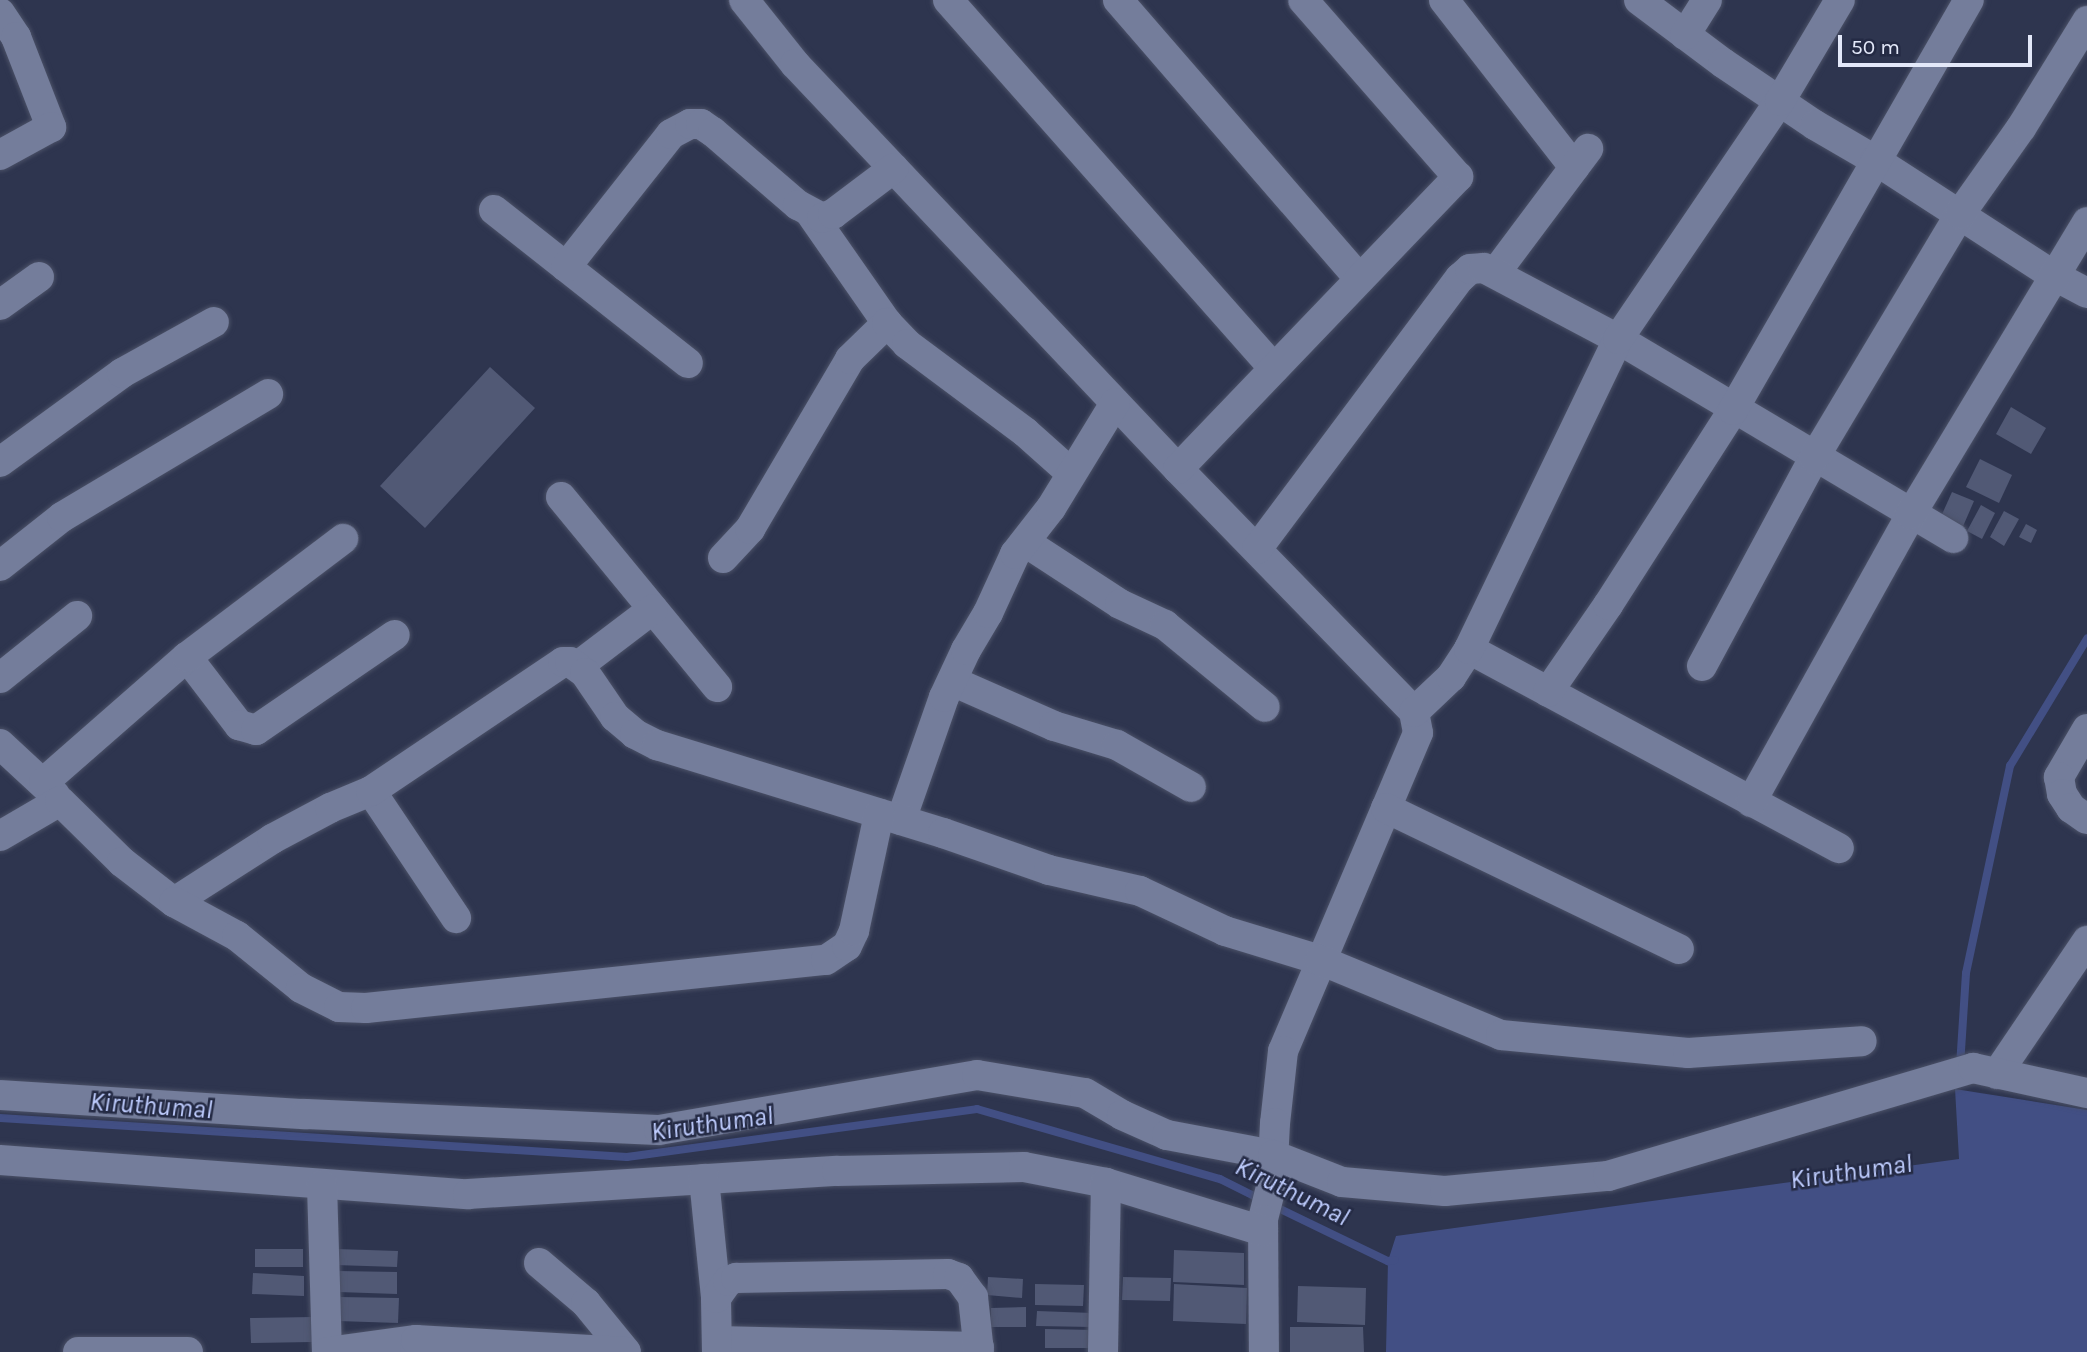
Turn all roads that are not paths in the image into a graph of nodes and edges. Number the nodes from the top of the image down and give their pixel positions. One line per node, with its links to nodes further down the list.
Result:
1 (744, 0): 16 (street)
2 (948, 0): 32 (street)
3 (1118, 0): 25 (street)
4 (1303, 0): 25 (street)
5 (1444, 0): 22 (street)
6 (1639, 0): 12 (street)
7 (1707, 0): 12 (street)
8 (1840, 0): 13 (street)
9 (1969, 0): 15 (street)
10 (0, 13): 14 (street)
11 (2087, 21): 19 (street)
12 (1685, 35): 13 (street)
13 (1780, 102): 15 (street); 30 (street)
14 (0, 155)
15 (1875, 160): 19 (street); 35 (street)
16 (894, 169): 18 (street); 34 (street)
17 (494, 210): 21 (street)
18 (811, 214): 21 (street); 29 (street)
19 (1960, 214): 23 (street); 36 (street)
20 (2087, 222): 23 (street)
21 (566, 267): 31 (street)
22 (1496, 272): 30 (street); 45 (street)
23 (2053, 275): 26 (street); 41 (street)
24 (39, 277): 27 (street)
25 (1360, 279): 32 (street)
26 (2087, 292)
27 (0, 305)
28 (214, 322): 37 (street)
29 (887, 323): 39 (street); 46 (street)
30 (1618, 339): 35 (street); 51 (street)
31 (688, 363)
32 (1274, 369): 38 (street)
33 (268, 394): 47 (street)
34 (1115, 402): 38 (street); 39 (street)
35 (1733, 410): 36 (street); 58 (street)
36 (1814, 457): 41 (street); 54 (street)
37 (0, 462)
38 (1178, 469): 45 (street)
39 (1071, 472): 44 (street)
40 (561, 497): 48 (street)
41 (1911, 514): 42 (street); 66 (street)
42 (1952, 538)
43 (343, 539): 52 (street)
44 (1025, 542): 56 (street); 59 (street)
45 (1257, 549): 60 (street)
46 (723, 558)
47 (0, 566)
48 (653, 609): 53 (street); 57 (street)
49 (78, 616): 55 (street)
50 (395, 635): 52 (street)
51 (1469, 649): 58 (street); 60 (street)
52 (187, 657): 64 (street)
53 (578, 666): 65 (street); 68 (street)
54 (1702, 666)
55 (0, 678)
56 (951, 681): 63 (street); 68 (street)
57 (717, 687)
58 (1548, 692): 66 (street)
59 (1265, 707)
60 (1414, 712): 67 (street)
61 (2087, 729): 69 (street)
62 (2, 749): 64 (street)
63 (1191, 787)
64 (52, 791): 70 (street); 72 (street)
65 (371, 791): 72 (street); 73 (street)
66 (1751, 802): 71 (street)
67 (1386, 808): 75 (street); 76 (street)
68 (890, 817): 72 (street); 76 (street)
69 (2087, 819)
70 (0, 836)
71 (1839, 848)
72 (174, 902)
73 (456, 918)
74 (2087, 941): 78 (street)
75 (1679, 949)
76 (1320, 960): 77 (street); 82 (street)
77 (1862, 1041)
78 (1973, 1072): 79 (street); 82 (street)
79 (2087, 1093)
80 (0, 1095): 82 (street)
81 (0, 1160): 85 (street)
82 (1273, 1169): 86 (street)
83 (704, 1179): 84 (street); 85 (street); 88 (street)
84 (1106, 1183): 86 (street); 94 (street)
85 (322, 1185): 89 (street)
86 (1263, 1225): 95 (street)
87 (539, 1263): 89 (street)
88 (716, 1298): 90 (street); 91 (street)
89 (416, 1346)
90 (717, 1347): 91 (street)
91 (979, 1349)
92 (78, 1352): 93 (street)
93 (188, 1352)
94 (1103, 1352)
95 (1264, 1352)

